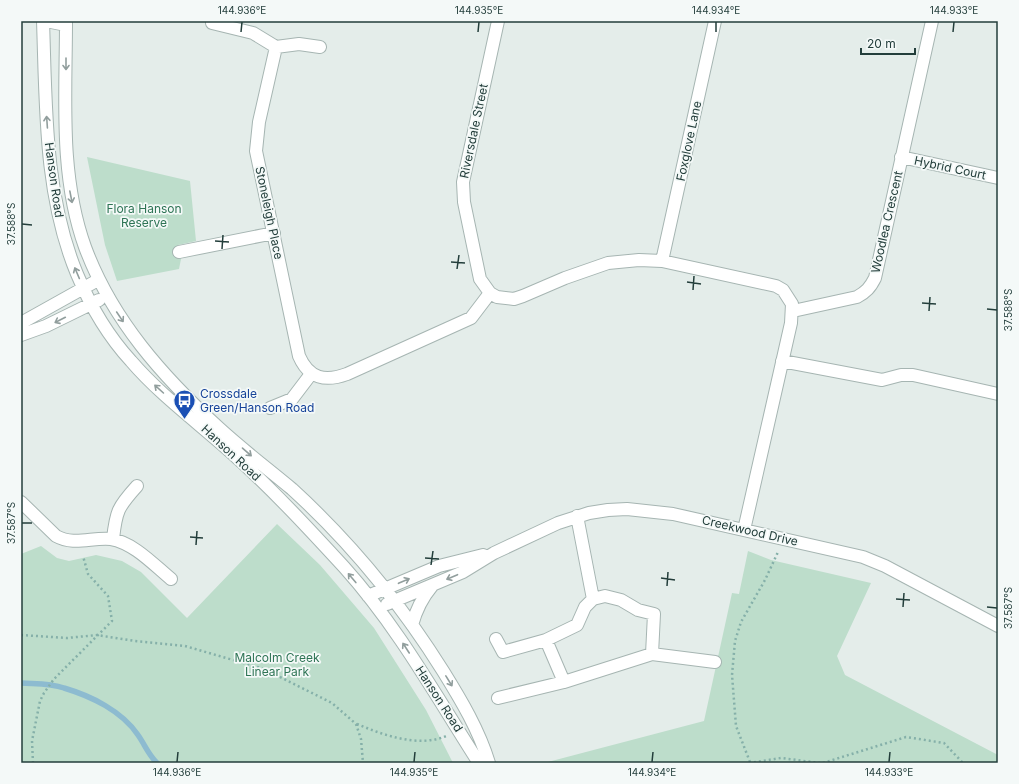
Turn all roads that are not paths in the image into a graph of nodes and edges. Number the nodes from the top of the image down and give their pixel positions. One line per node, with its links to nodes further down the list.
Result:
1 (44, 21): 5 (street); 15 (street, Hanson Road, one-way to 1)
2 (498, 21): 16 (street, Riversdale Street)
3 (715, 21): 13 (street, Foxglove Lane)
4 (932, 21): 9 (street, Woodlea Crescent)
5 (66, 23): 14 (street, Hanson Road, one-way to 14)
6 (212, 23): 7 (street)
7 (276, 47): 8 (street); 11 (street, Stoneleigh Place)
8 (320, 47)
9 (902, 157): 10 (street, Hybrid Court); 19 (street, Woodlea Crescent)
10 (998, 178)
11 (274, 233): 12 (street); 23 (street, Stoneleigh Place)
12 (179, 252)
13 (662, 261): 16 (street); 19 (street)
14 (98, 280): 15 (street); 17 (street, Hanson Road)
15 (84, 288): 18 (street, Hanson Road); 20 (street)
16 (490, 293): 23 (street)
17 (107, 296): 18 (street); 34 (street, Hanson Road, one-way to 34)
18 (91, 303): 21 (street, one-way to 21); 35 (street, Hanson Road, one-way to 18)
19 (792, 311): 22 (street)
20 (21, 323)
21 (21, 334)
22 (782, 361): 24 (street); 29 (street)
23 (312, 374): 25 (street)
24 (998, 394)
25 (270, 408)
26 (137, 486): 30 (street)
27 (21, 502): 30 (street)
28 (577, 516): 29 (street, Creekwood Drive); 31 (street, Creekwood Drive); 36 (street)
29 (744, 530): 40 (street, Creekwood Drive)
30 (112, 540): 32 (street)
31 (494, 552): 33 (street, Creekwood Drive, one-way to 33); 34 (street, Creekwood Drive, one-way to 31)
32 (171, 579)
33 (433, 585): 37 (street, Creekwood Drive); 39 (street, Creekwood Drive)
34 (385, 589): 35 (street, Creekwood Drive); 37 (street, Hanson Road)
35 (368, 596): 38 (street, Hanson Road)
36 (593, 598): 42 (street); 43 (street)
37 (394, 601): 38 (street, Creekwood Drive); 39 (street, Hanson Road)
38 (377, 608): 47 (street, Hanson Road, one-way to 38)
39 (412, 625): 48 (street, Hanson Road, one-way to 48)
40 (998, 626)
41 (496, 639): 42 (street)
42 (546, 640): 45 (street)
43 (652, 654): 44 (street); 45 (street)
44 (715, 662)
45 (564, 682): 46 (street)
46 (498, 698)
47 (480, 763)
48 (489, 763)

